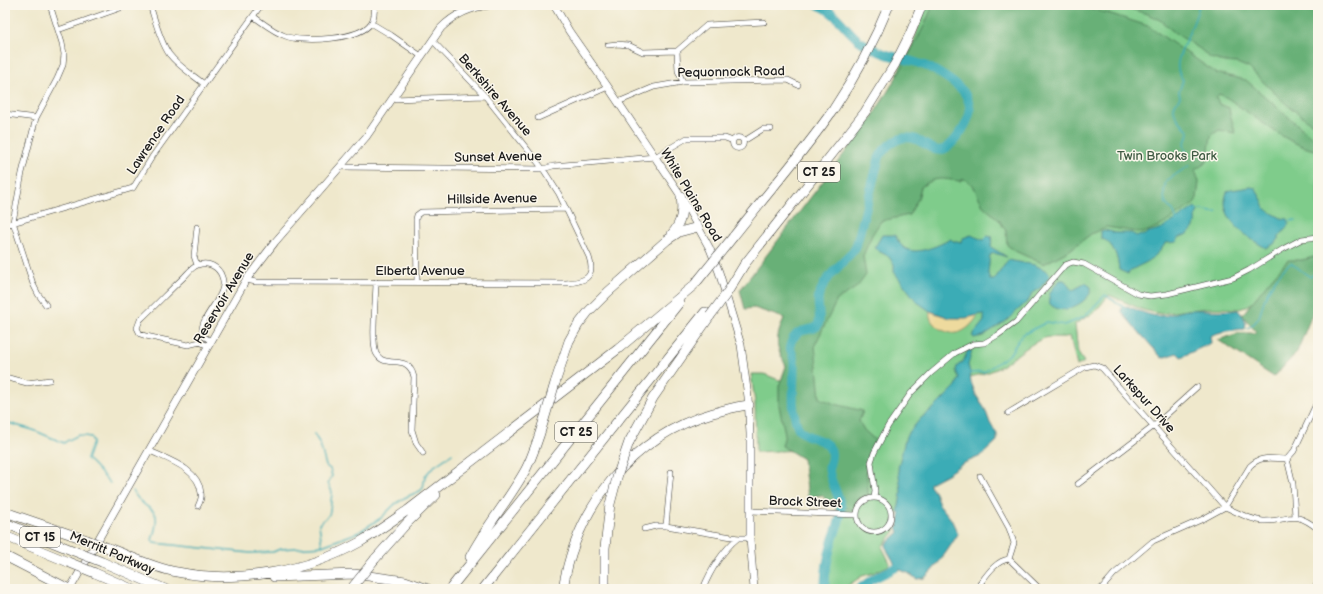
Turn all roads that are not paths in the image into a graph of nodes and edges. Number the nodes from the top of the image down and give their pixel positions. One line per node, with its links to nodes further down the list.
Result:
1 (50, 5): 13 (street)
2 (129, 5): 13 (street)
3 (150, 5): 19 (street)
4 (261, 5): 10 (street, Lawrence Road)
5 (375, 5): 12 (street)
6 (489, 5): 14 (main road, Reservoir Avenue)
7 (554, 5): 21 (main road, White Plains Road)
8 (888, 5): 47 (highway, CT 25, bridge)
9 (922, 5): 49 (highway, CT 25, bridge)
10 (253, 16): 12 (street); 19 (street, Lawrence Road)
11 (764, 22): 16 (street)
12 (371, 23): 17 (street)
13 (58, 30): 26 (street)
14 (432, 40): 17 (main road, Reservoir Avenue); 22 (street, Berkshire Avenue)
15 (608, 45): 16 (street)
16 (677, 50): 18 (street)
17 (422, 56): 23 (main road, Reservoir Avenue)
18 (683, 82): 20 (street, Pequonnock Road); 24 (street, Pequonnock Road)
19 (204, 84): 36 (street, Lawrence Road)
20 (798, 85)
21 (608, 87): 24 (main road, White Plains Road); 27 (street)
22 (485, 96): 23 (street); 33 (street, Berkshire Avenue)
23 (393, 99): 32 (main road, Reservoir Avenue)
24 (618, 102): 31 (main road, White Plains Road)
25 (5, 114): 26 (street)
26 (36, 118): 36 (street)
27 (538, 118)
28 (771, 129): 30 (street)
29 (733, 141): 30 (street); 30 (street); 31 (street)
30 (744, 141)
31 (655, 157): 33 (street, Sunset Avenue); 34 (main road, White Plains Road)
32 (340, 167): 33 (street, Sunset Avenue); 44 (main road, Reservoir Avenue)
33 (543, 169): 35 (street, Berkshire Avenue)
34 (680, 196): 39 (main road, White Plains Road); 41 (highway)
35 (565, 209): 43 (street, Berkshire Avenue); 46 (street, Hillside Avenue)
36 (13, 222): 37 (street, Lawrence Road); 48 (street)
37 (5, 225)
38 (197, 227): 42 (street)
39 (698, 227): 41 (highway); 55 (main road, White Plains Road)
40 (1318, 237): 65 (street)
41 (662, 244): 82 (highway, bridge)
42 (197, 265): 50 (street); 50 (street)
43 (591, 272): 46 (street, Elberta Avenue)
44 (246, 280): 45 (street, Elberta Avenue); 50 (main road, Reservoir Avenue)
45 (376, 282): 46 (street, Elberta Avenue); 60 (street)
46 (417, 282)
47 (694, 285): 58 (highway); 82 (highway, CT 25)
48 (46, 305)
49 (708, 314): 90 (highway, CT 25); 92 (highway, bridge)
50 (210, 344): 59 (main road, Reservoir Avenue)
51 (5, 377): 52 (street)
52 (50, 380)
53 (1197, 387): 57 (street)
54 (1318, 400): 61 (street)
55 (749, 405): 68 (main road, White Plains Road); 91 (highway)
56 (1008, 413): 57 (street, Larkspur Drive)
57 (1154, 426): 64 (street); 67 (street, Larkspur Drive)
58 (492, 445): 81 (highway); 87 (highway, bridge)
59 (150, 451): 66 (street); 84 (main road, Reservoir Avenue)
60 (423, 454)
61 (1287, 459): 67 (street); 71 (street)
62 (671, 472): 73 (street)
63 (980, 476): 80 (street)
64 (1078, 484)
65 (874, 498): 70 (street); 70 (street)
66 (198, 506)
67 (1224, 507): 71 (street); 97 (street)
68 (751, 511): 70 (street, Brock Street); 78 (main road, White Plains Road)
69 (5, 512): 81 (highway, bridge)
70 (857, 515)
71 (1295, 516): 75 (street)
72 (5, 523): 86 (highway, Merritt Parkway / CT 15, bridge)
73 (666, 526): 74 (street); 77 (street)
74 (644, 529)
75 (1318, 529)
76 (5, 536): 85 (highway, Merritt Parkway / CT 15, bridge)
77 (738, 538): 78 (street); 93 (street)
78 (750, 538): 94 (main road, White Plains Road)
79 (5, 556): 84 (highway)
80 (1009, 559): 95 (street); 96 (street)
81 (223, 578): 88 (highway)
82 (459, 578): 89 (highway, CT 25)
83 (1318, 581): 98 (street)
84 (69, 589)
85 (132, 589)
86 (165, 589)
87 (351, 589)
88 (428, 589)
89 (450, 589)
90 (483, 589)
91 (563, 589)
92 (605, 589)
93 (703, 589)
94 (754, 589)
95 (976, 589)
96 (1040, 589)
97 (1101, 589)
98 (1314, 589)

